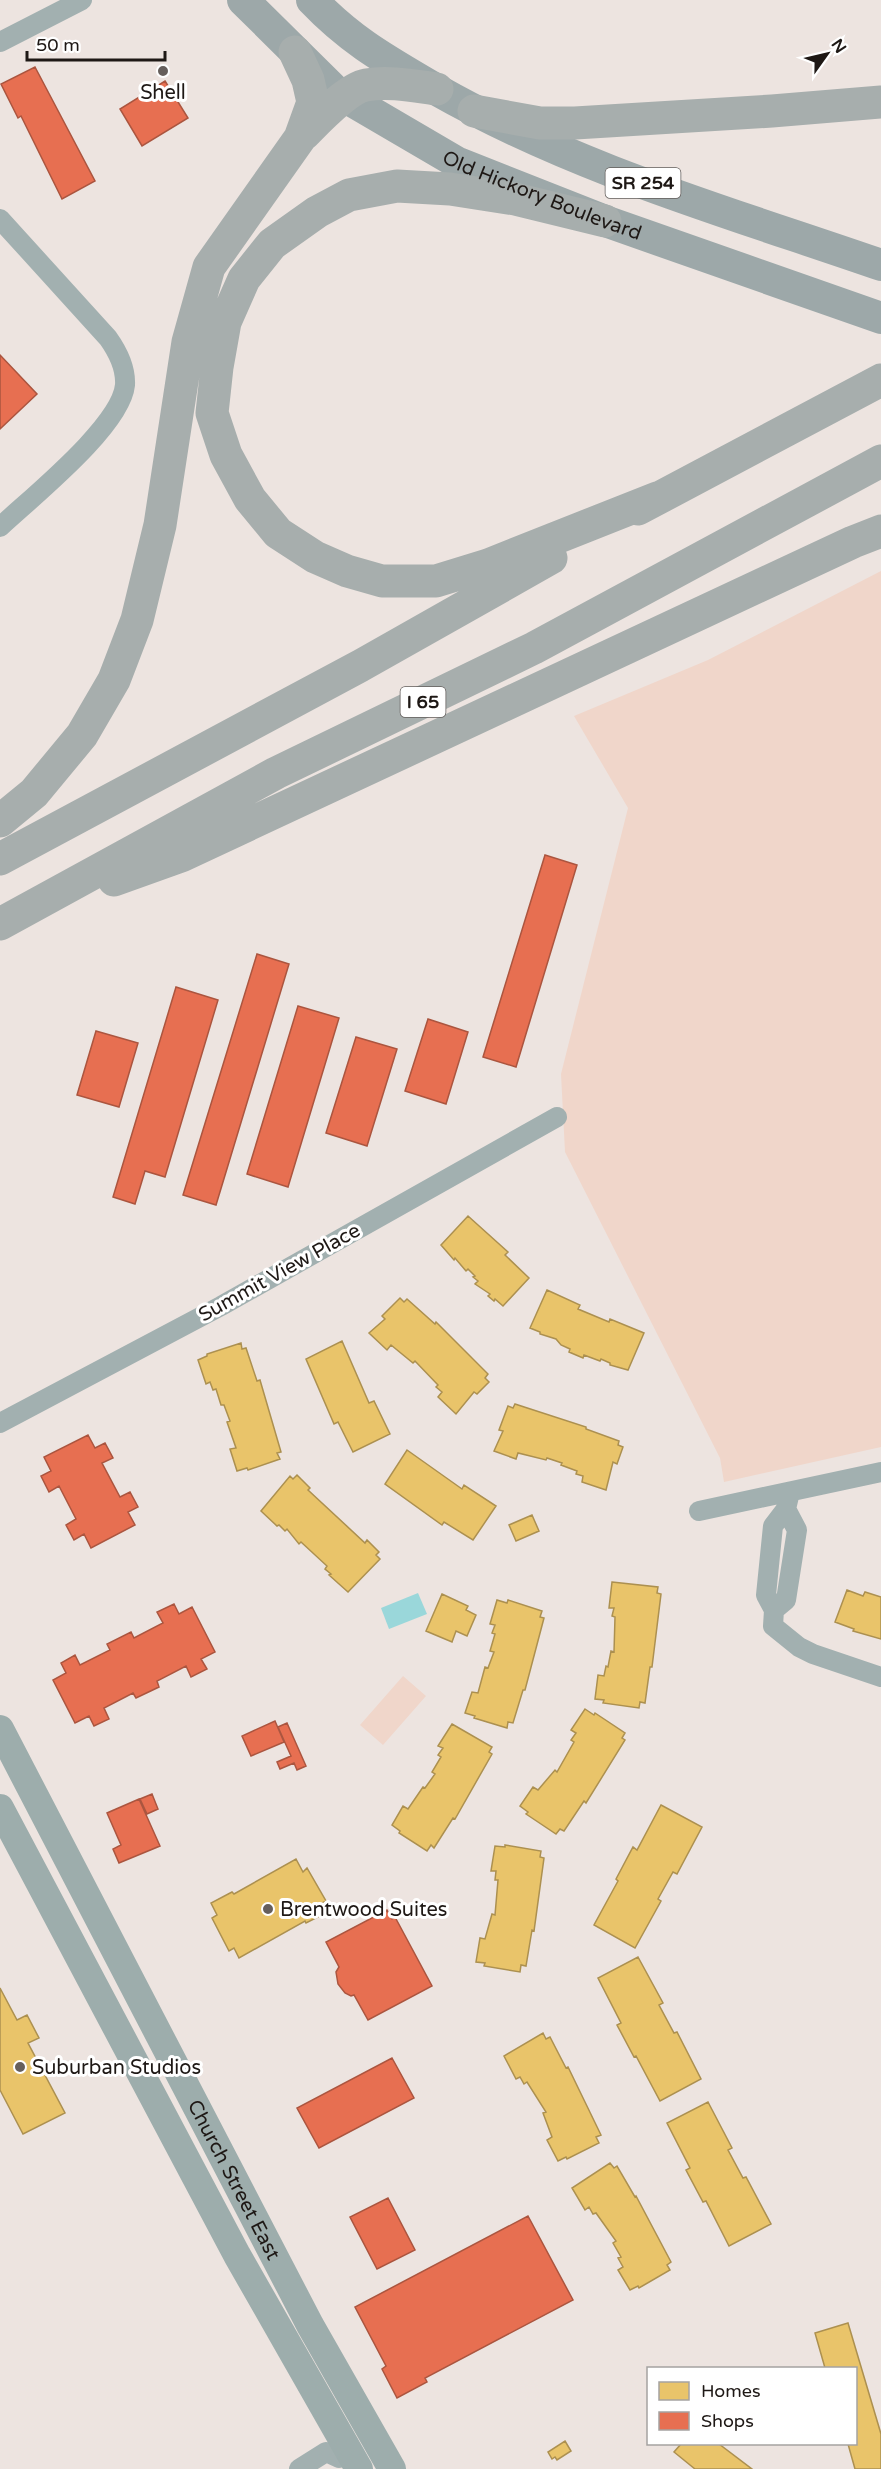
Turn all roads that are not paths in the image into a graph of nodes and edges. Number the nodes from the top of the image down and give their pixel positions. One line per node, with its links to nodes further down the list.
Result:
1 (82, 0): 4 (street)
2 (243, 0): 5 (main road, Old Hickory Boulevard / SR 254)
3 (312, 0): 6 (main road, SR 254)
4 (0, 42)
5 (295, 52): 7 (main road, Old Hickory Boulevard / SR 254); 10 (highway)
6 (437, 89): 7 (highway); 9 (main road, SR 254)
7 (345, 97): 10 (highway); 12 (main road, Old Hickory Boulevard / SR 254)
8 (881, 102): 9 (highway)
9 (474, 111): 13 (main road, SR 254)
10 (300, 138): 22 (highway)
11 (0, 219): 20 (street)
12 (605, 221): 14 (main road, Old Hickory Boulevard / SR 254); 19 (highway)
13 (881, 265)
14 (867, 314)
15 (881, 380): 19 (highway)
16 (881, 461): 18 (highway, I 65)
17 (881, 467): 18 (highway)
18 (826, 493): 24 (highway, I 65)
19 (657, 498): 23 (highway)
20 (0, 527)
21 (881, 531): 24 (highway)
22 (0, 821)
23 (0, 859)
24 (11, 918)
25 (556, 1117): 26 (street, Summit View Place)
26 (0, 1423)
27 (881, 1472): 28 (street)
28 (788, 1501): 29 (street); 30 (street)
29 (699, 1512)
30 (881, 1677)
31 (0, 1729): 35 (main road, Church Street East)
32 (0, 1808): 33 (main road, Church Street East)
33 (346, 2462): 34 (street)
34 (299, 2469)
35 (392, 2469)

